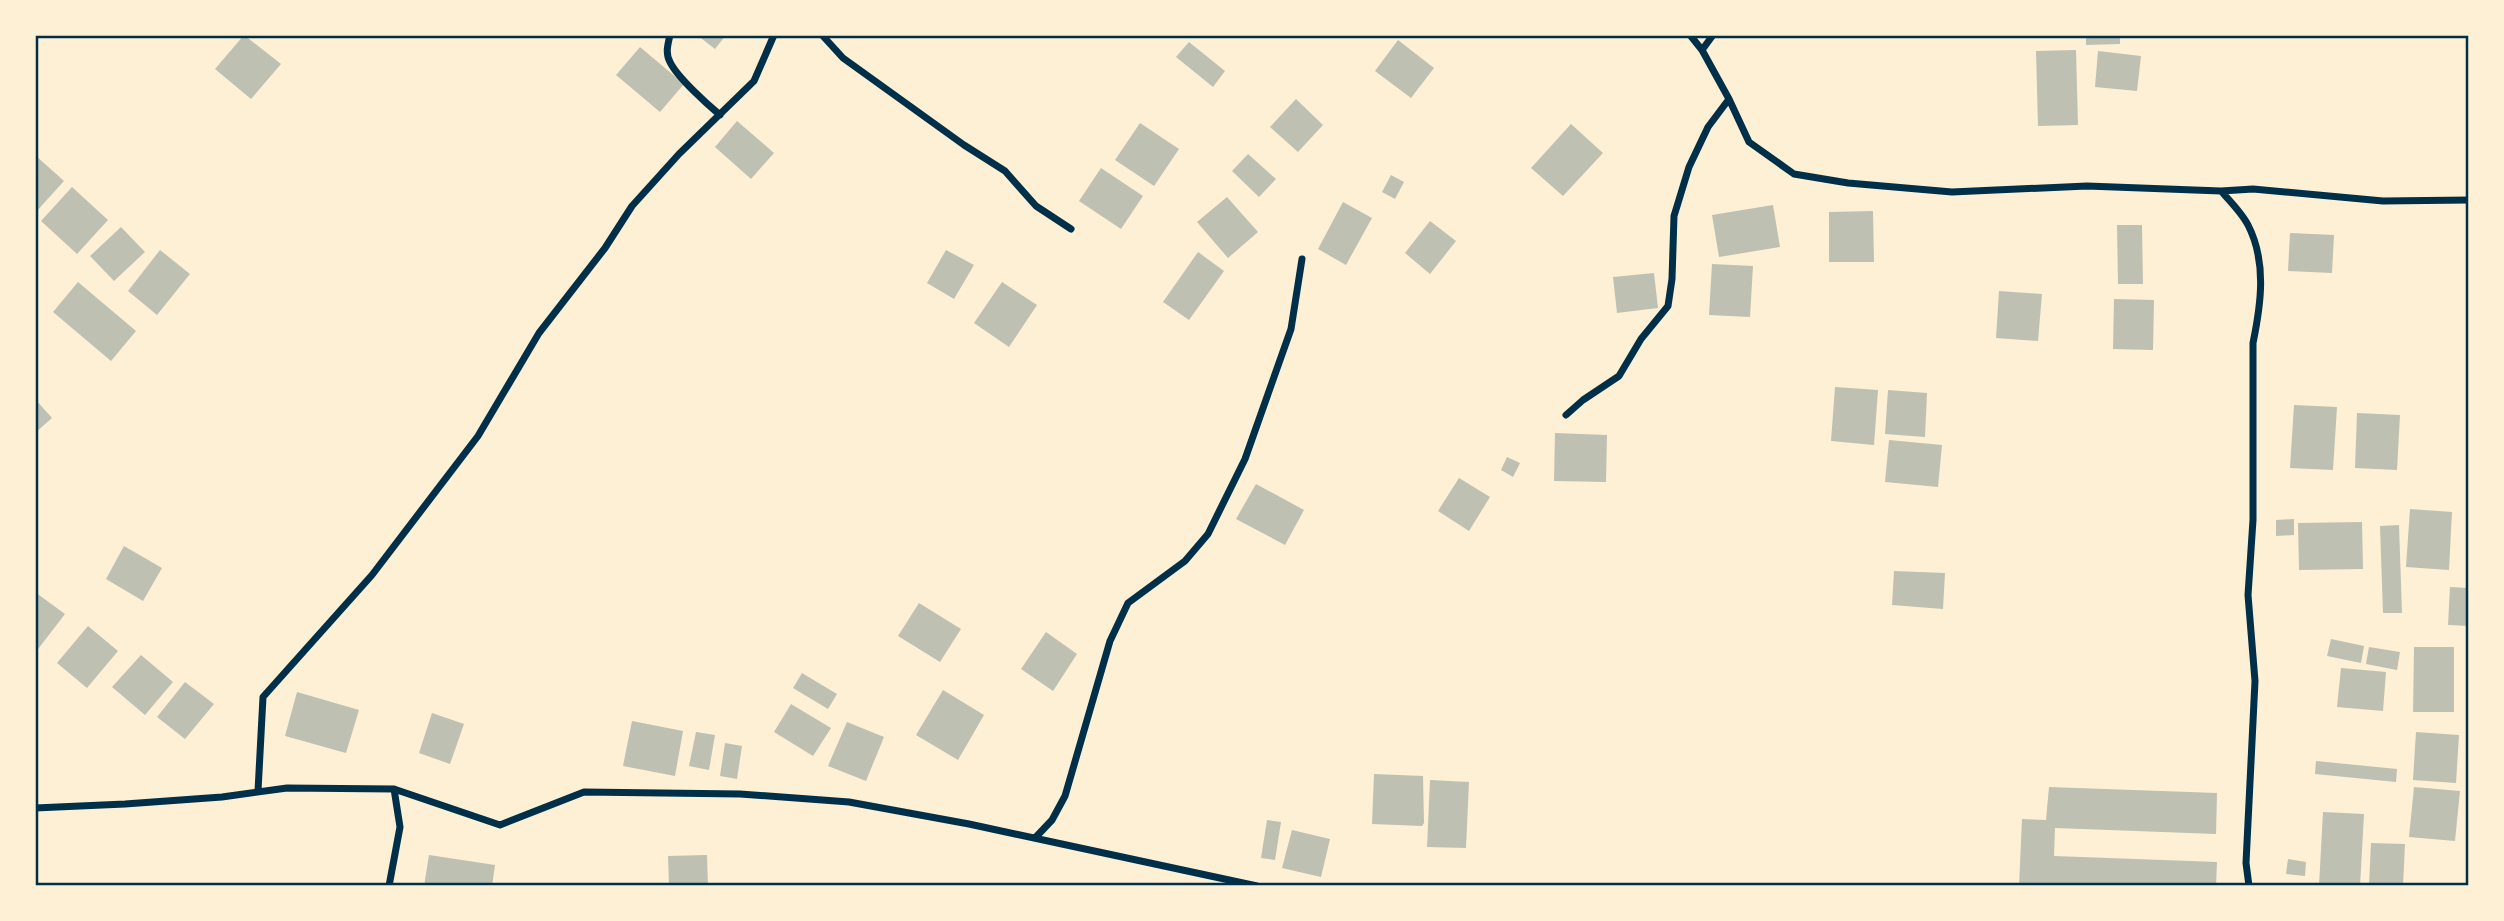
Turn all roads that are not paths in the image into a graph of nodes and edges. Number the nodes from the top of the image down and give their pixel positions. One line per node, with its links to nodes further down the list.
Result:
1 (670, 35): 8 (street)
2 (775, 35): 8 (street)
3 (822, 35): 11 (street)
4 (1690, 35): 6 (street)
5 (1713, 35): 6 (street)
6 (1702, 50): 7 (street)
7 (1729, 99): 9 (street); 13 (street)
8 (720, 115): 15 (street)
9 (2221, 191): 10 (street); 20 (street)
10 (2469, 200)
11 (1071, 229)
12 (1301, 259): 17 (street)
13 (1566, 415)
14 (394, 789): 15 (street); 17 (street); 18 (street)
15 (258, 790): 16 (street)
16 (35, 808)
17 (1035, 838): 19 (street)
18 (389, 886)
19 (1254, 886)
20 (2249, 886)

